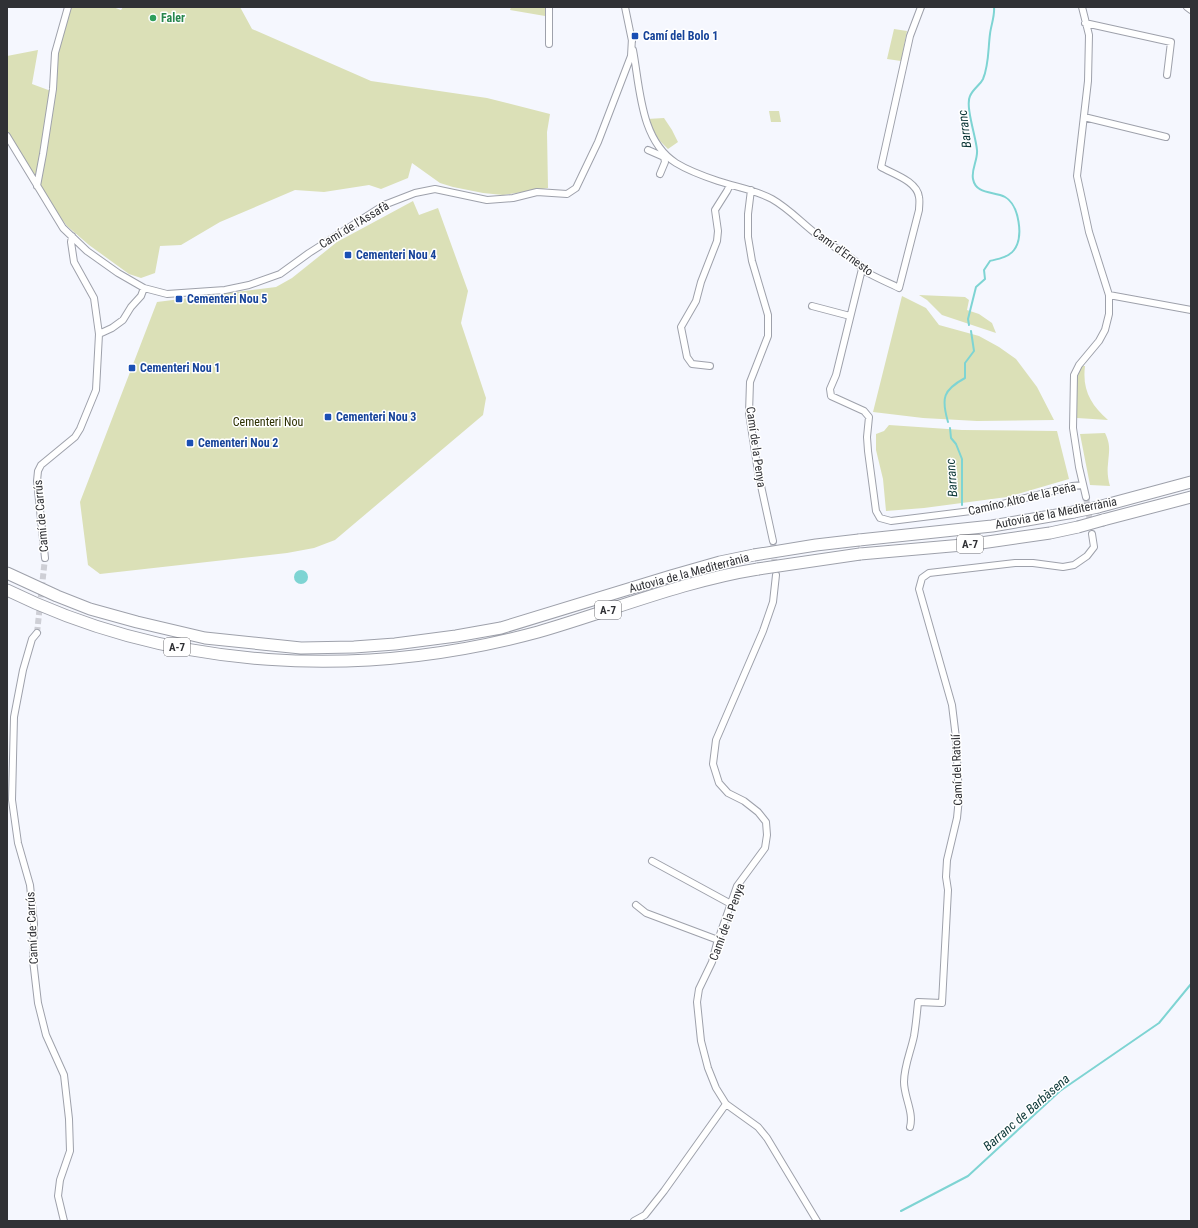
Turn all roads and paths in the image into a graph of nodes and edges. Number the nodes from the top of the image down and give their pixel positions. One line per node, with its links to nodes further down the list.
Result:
1 (68, 7): 20 (street)
2 (549, 7): 10 (street)
3 (625, 7): 9 (street)
4 (921, 7): 23 (street, Camí d'Ernesto)
5 (1082, 7): 8 (street)
6 (1187, 7): 7 (street)
7 (1191, 10)
8 (1085, 23): 11 (street); 12 (street)
9 (632, 38): 17 (street, Camí d'Ernesto); 24 (street, Camí de l'Assafà)
10 (549, 44)
11 (1167, 75)
12 (1084, 117): 14 (street); 25 (street)
13 (7, 136): 20 (street, Camí de l'Assafà)
14 (1166, 137)
15 (648, 150): 16 (street)
16 (664, 157): 17 (street); 18 (street)
17 (673, 160): 19 (street, Camí d'Ernesto)
18 (660, 174)
19 (730, 184): 21 (street, Camí d'Ernesto); 30 (street)
20 (37, 186): 22 (street, Camí de l'Assafà)
21 (751, 190): 23 (street, Camí d'Ernesto); 36 (street, Camí de la Penya)
22 (72, 236): 24 (street, Camí de l'Assafà); 29 (street, Camí de Carrús)
23 (862, 269): 28 (street, Camíno Alto de la Peña)
24 (144, 288): 29 (street)
25 (1109, 295): 27 (street); 32 (street)
26 (812, 306): 28 (street)
27 (1191, 310)
28 (850, 316): 32 (street, Camíno Alto de la Peña)
29 (99, 334): 37 (street, Camí de Carrús)
30 (710, 366)
31 (1191, 482): 38 (highway, Autovia de la Mediterrània / A-7, bridge)
32 (1083, 485): 33 (street)
33 (1086, 497)
34 (1191, 497): 40 (highway, Autovia de la Mediterrània / A-7, bridge)
35 (1093, 537): 47 (street, Camí del Ratolí)
36 (773, 541)
37 (45, 558)
38 (7, 573)
39 (776, 575): 43 (street, Camí de la Penya)
40 (7, 590)
41 (37, 633): 48 (street, Camí de Carrús)
42 (652, 861): 43 (street)
43 (731, 904): 45 (street, Camí de la Penya)
44 (636, 905): 45 (street)
45 (718, 940): 46 (street, Camí de la Penya)
46 (726, 1104): 49 (street); 50 (street, Camí de la Penya)
47 (910, 1127)
48 (64, 1221)
49 (634, 1221)
50 (817, 1221)

